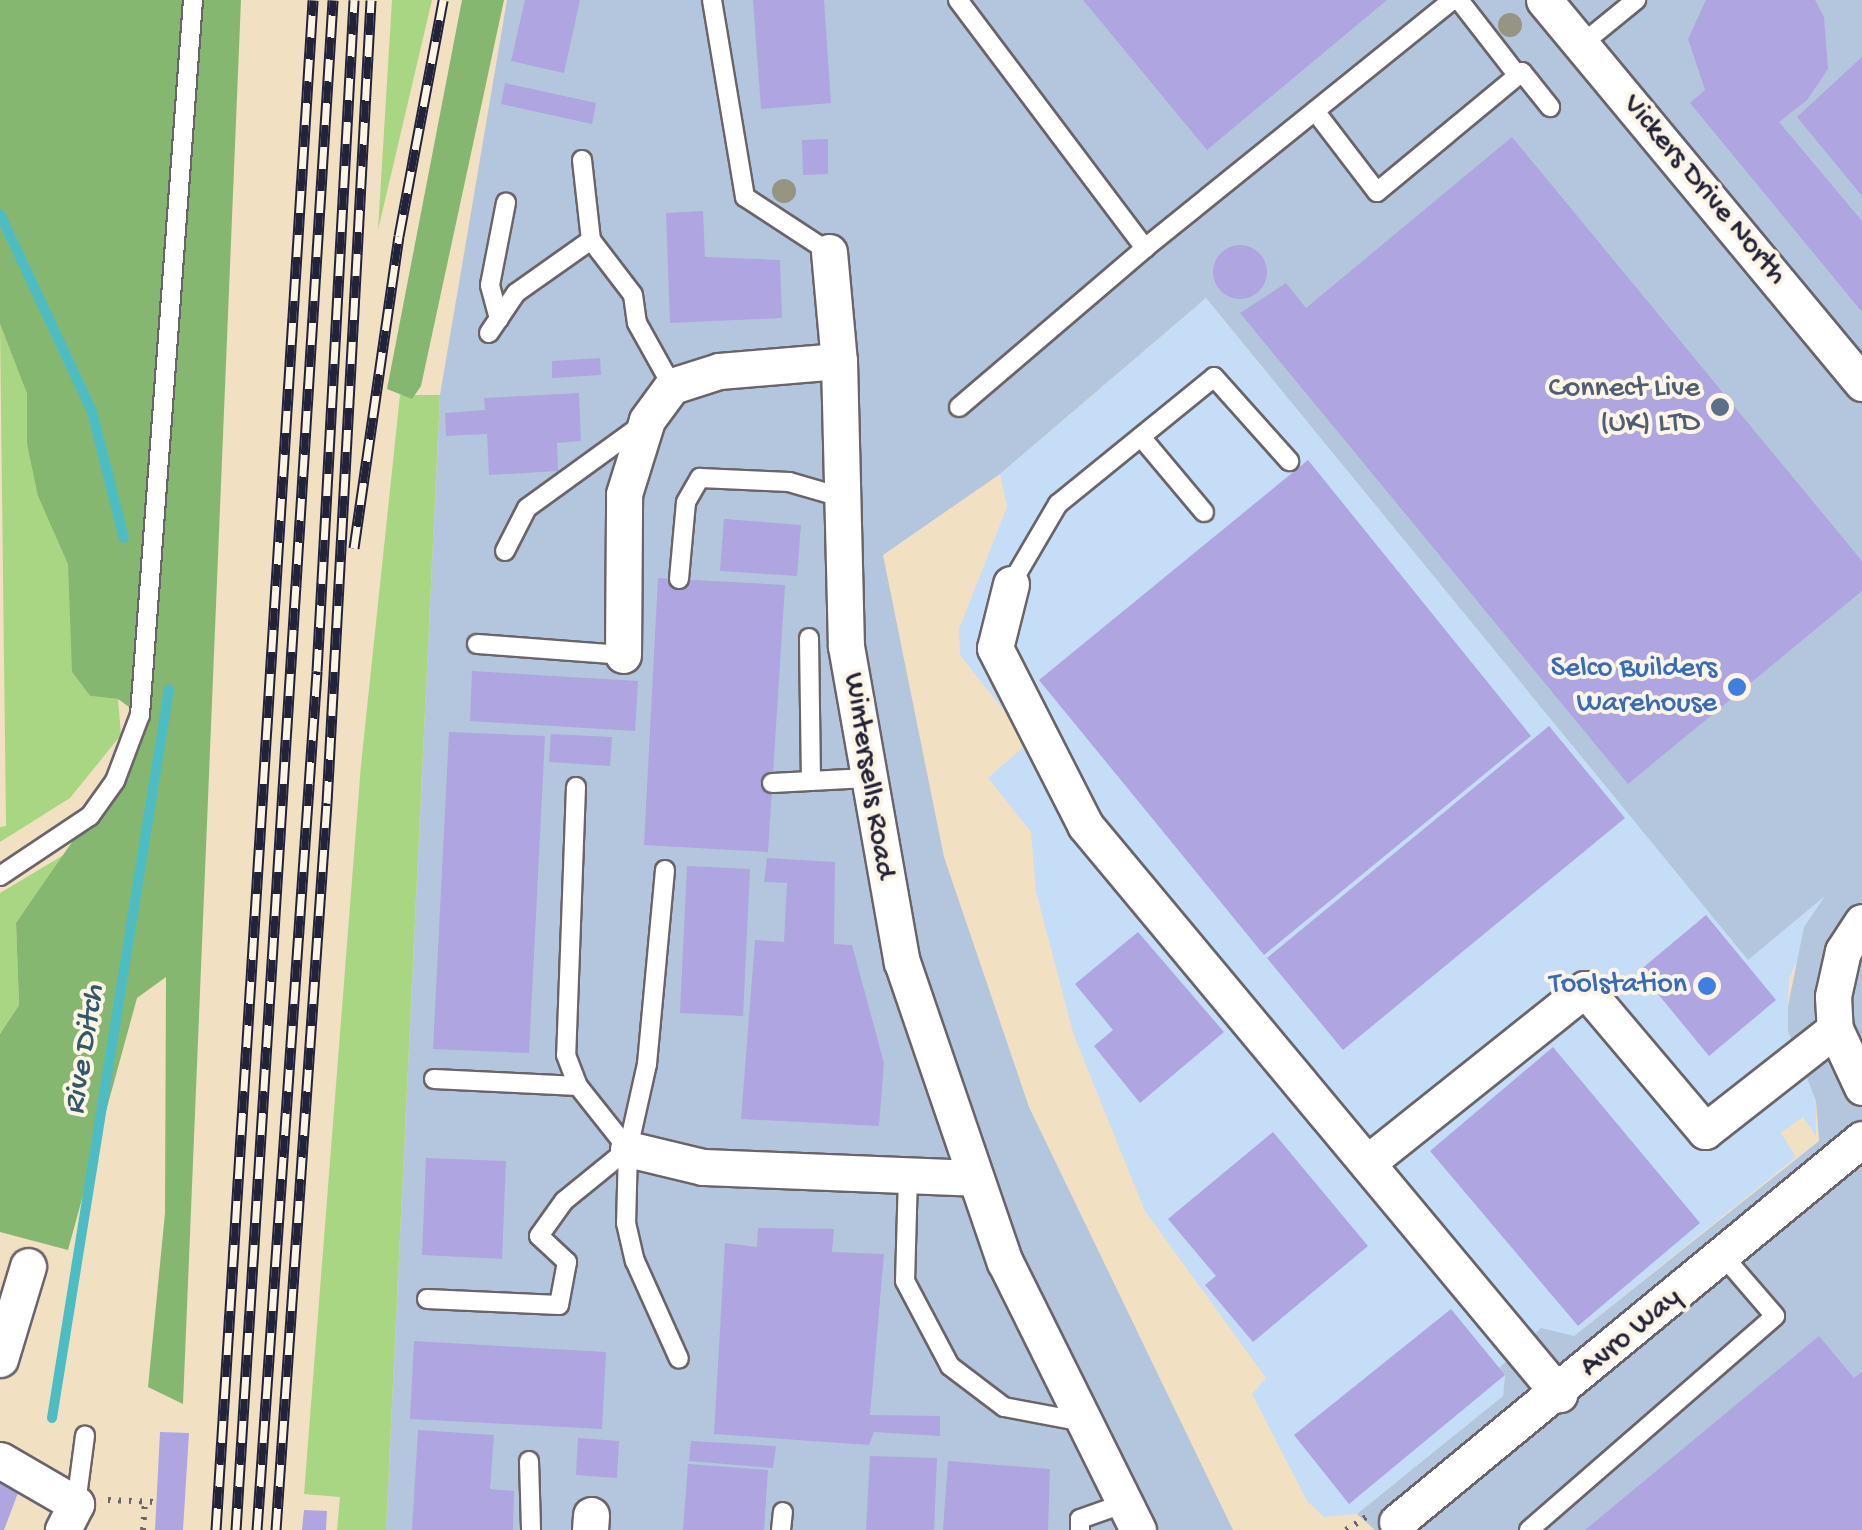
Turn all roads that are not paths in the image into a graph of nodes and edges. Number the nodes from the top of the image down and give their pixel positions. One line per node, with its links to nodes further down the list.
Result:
1 (192, 0): 36 (lane)
2 (712, 0): 15 (lane)
3 (958, 0): 14 (lane)
4 (1456, 0): 8 (lane); 10 (lane)
5 (1544, 0): 7 (street, Vickers Drive North)
6 (1636, 0): 7 (lane)
7 (1582, 44): 17 (street, Vickers Drive North)
8 (1518, 76): 9 (lane); 10 (lane)
9 (1550, 107)
10 (1316, 111): 14 (lane)
11 (582, 160): 13 (lane)
12 (506, 203): 13 (lane)
13 (591, 240): 18 (lane)
14 (1145, 248): 19 (lane)
15 (829, 252): 16 (street, Wintersells Road)
16 (838, 361): 18 (street); 23 (street, Wintersells Road)
17 (1862, 383)
18 (672, 386): 20 (street)
19 (959, 407)
20 (647, 420): 25 (lane); 30 (street)
21 (1141, 437): 22 (lane); 24 (lane); 27 (lane)
22 (1288, 461)
23 (844, 498): 26 (lane); 31 (street, Wintersells Road)
24 (1204, 512)
25 (506, 552)
26 (679, 579)
27 (1010, 584): 44 (street)
28 (809, 638): 32 (lane)
29 (477, 644): 30 (lane)
30 (622, 655)
31 (868, 778): 32 (lane); 46 (street, Wintersells Road)
32 (811, 781): 33 (lane)
33 (772, 783)
34 (576, 787): 40 (lane)
35 (665, 870): 43 (lane)
36 (0, 876)
37 (1862, 922): 38 (street)
38 (1835, 1029): 41 (street); 44 (street)
39 (434, 1079): 40 (lane)
40 (578, 1086): 43 (lane)
41 (1862, 1087)
42 (1862, 1139): 47 (street, Avro Way)
43 (628, 1149): 45 (street); 49 (lane); 51 (lane)
44 (1366, 1163): 52 (street)
45 (908, 1175): 46 (street); 53 (lane)
46 (975, 1178): 53 (street, Wintersells Road)
47 (1724, 1257): 52 (street, Avro Way); 62 (lane)
48 (28, 1266): 50 (street)
49 (427, 1299)
50 (0, 1359)
51 (679, 1360)
52 (1559, 1394): 59 (street, Avro Way)
53 (1078, 1421): 58 (street, Wintersells Road)
54 (86, 1436): 57 (lane)
55 (0, 1460): 57 (street)
56 (529, 1461): 60 (lane)
57 (72, 1512)
58 (1130, 1517): 61 (lane)
59 (1397, 1522)
60 (532, 1530)
61 (1080, 1530)
62 (1529, 1530)

